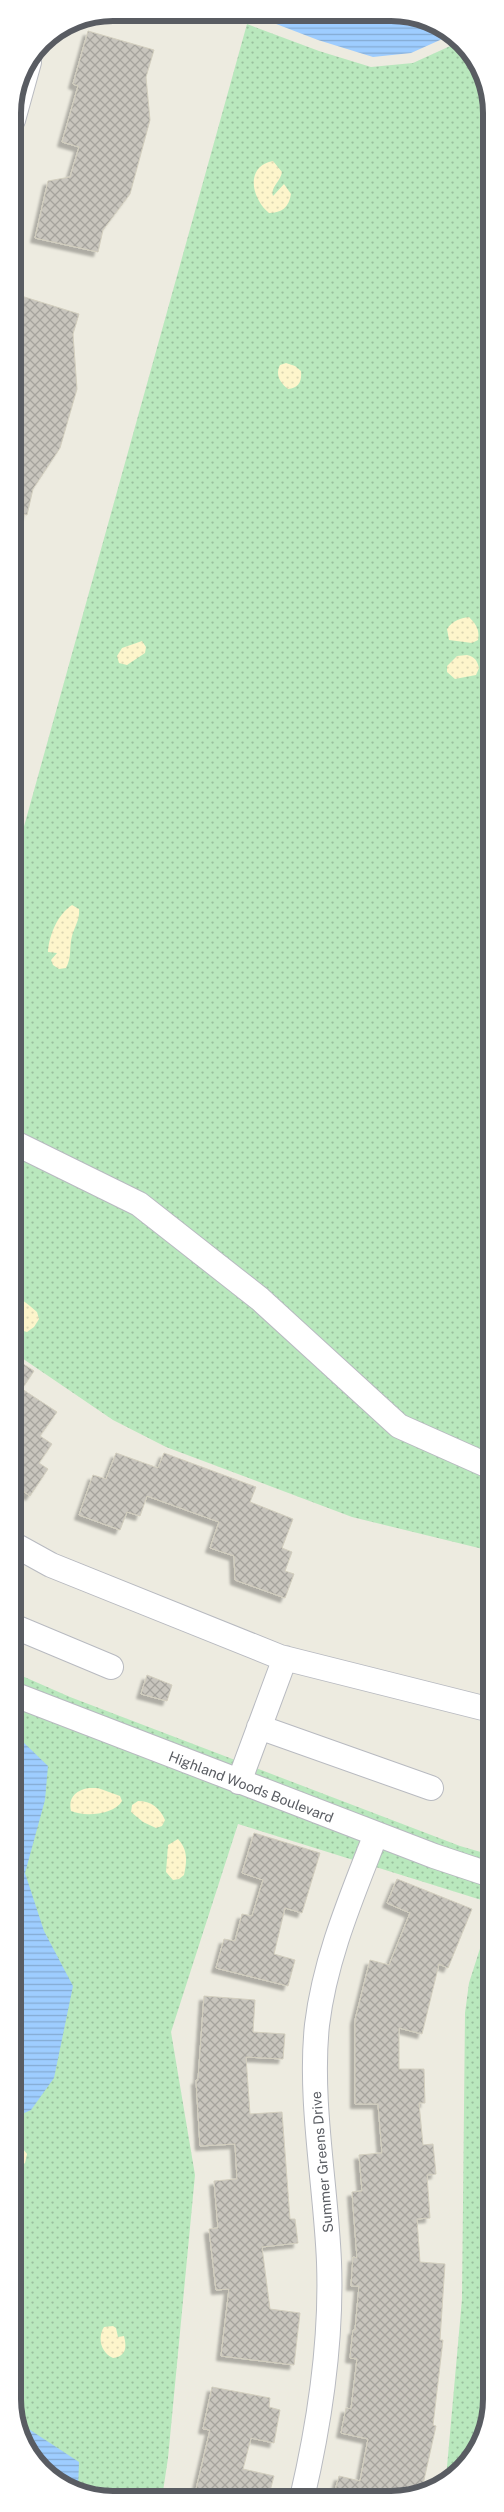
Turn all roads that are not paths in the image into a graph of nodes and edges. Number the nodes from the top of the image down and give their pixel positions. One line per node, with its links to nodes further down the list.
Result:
1 (21, 1146): 2 (street)
2 (483, 1463)
3 (21, 1548): 5 (street)
4 (21, 1629): 6 (street)
5 (285, 1658): 8 (street); 9 (street)
6 (111, 1666)
7 (21, 1697): 10 (street, Highland Woods Boulevard)
8 (483, 1708)
9 (260, 1727): 10 (street); 11 (street)
10 (239, 1782): 12 (street, Highland Woods Boulevard)
11 (431, 1788)
12 (376, 1834): 13 (street, Highland Woods Boulevard); 14 (street, Summer Greens Drive)
13 (483, 1872)
14 (304, 2491)

